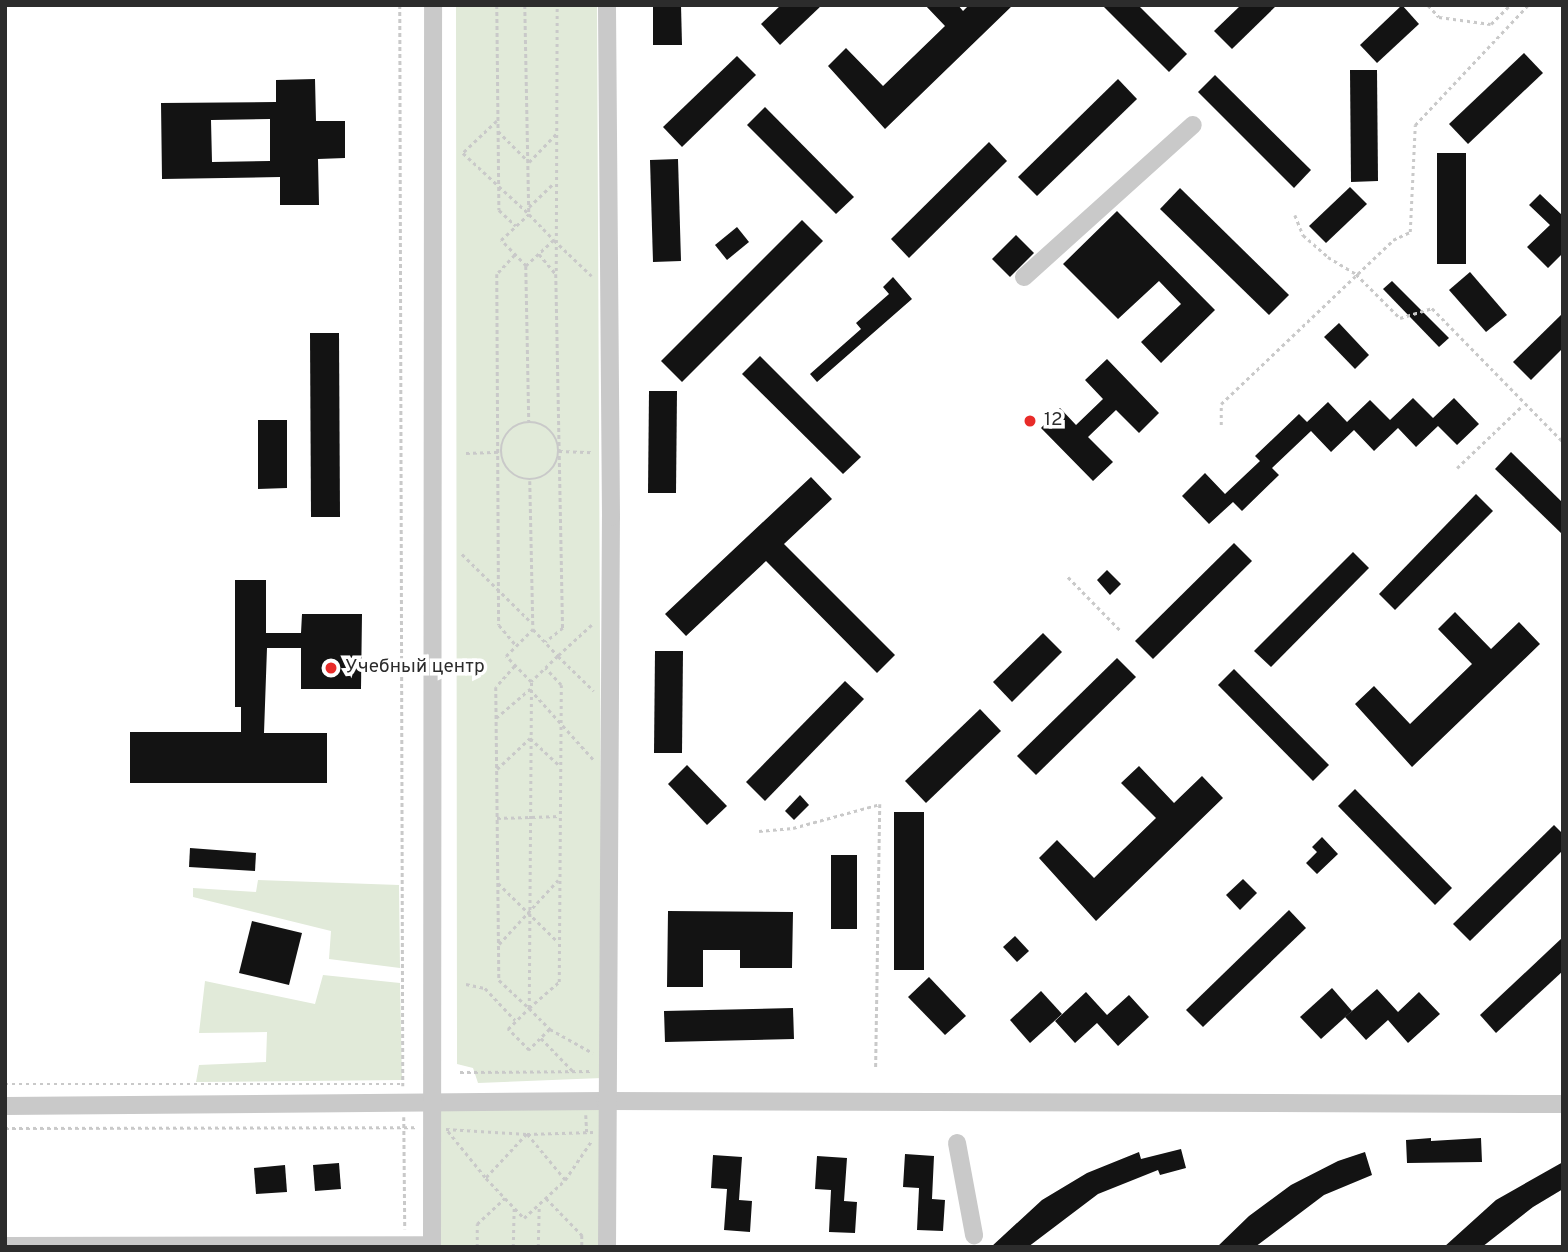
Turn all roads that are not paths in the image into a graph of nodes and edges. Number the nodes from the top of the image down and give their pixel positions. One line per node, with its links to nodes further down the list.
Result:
1 (433, 5): 6 (street)
2 (607, 5): 5 (street)
3 (1193, 125): 4 (street)
4 (1024, 277)
5 (606, 1101): 6 (street); 7 (street); 15 (street)
6 (435, 1104): 8 (street); 14 (street)
7 (1563, 1104)
8 (5, 1107)
9 (957, 1143): 10 (street)
10 (974, 1235)
11 (5, 1246): 12 (street)
12 (119, 1246): 13 (street)
13 (259, 1246): 14 (street)
14 (432, 1246)
15 (607, 1247)

